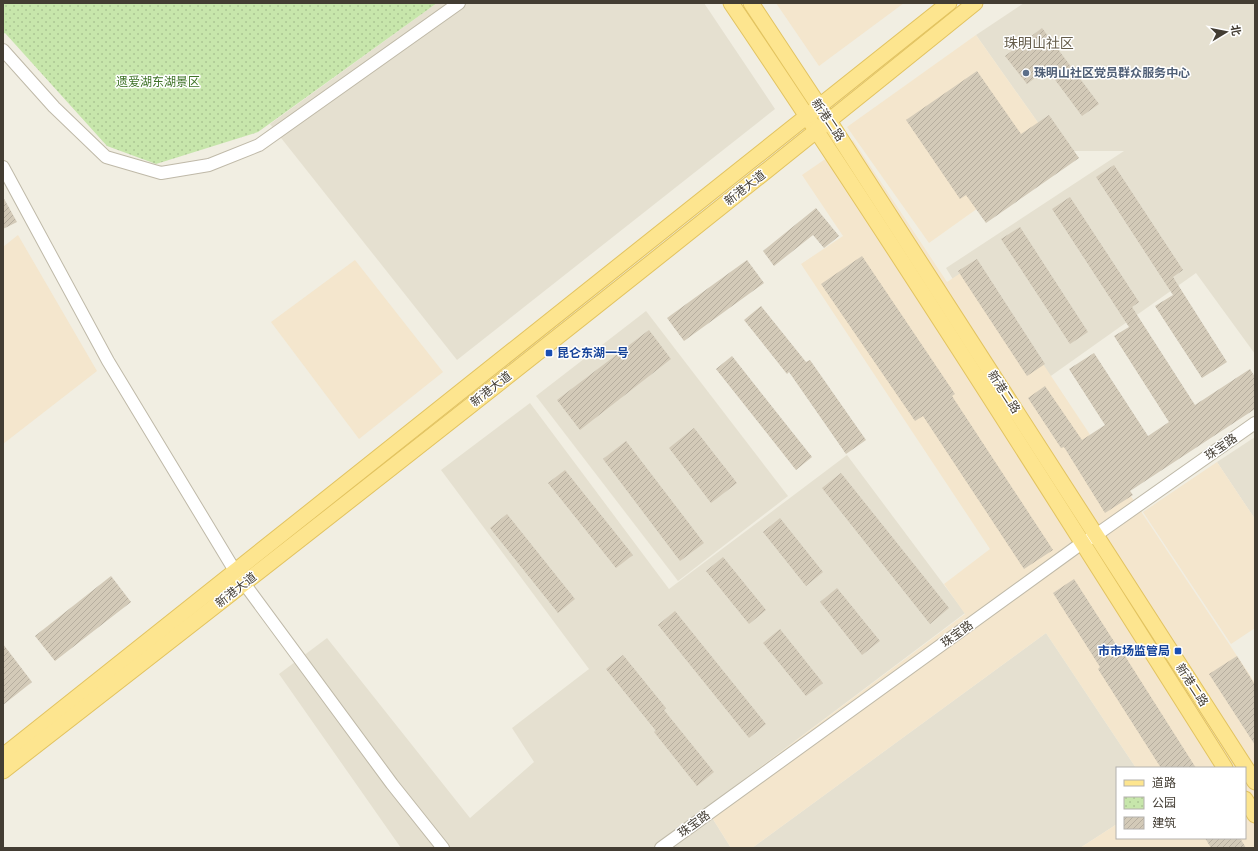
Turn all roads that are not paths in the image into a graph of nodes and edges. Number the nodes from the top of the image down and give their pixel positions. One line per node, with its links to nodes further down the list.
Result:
1 (459, 3): 6 (street)
2 (731, 3): 7 (main road, 新港二路)
3 (751, 3): 7 (main road, 新港二路)
4 (949, 3): 7 (main road, 新港大道)
5 (975, 3): 8 (main road, 新港大道)
6 (3, 50)
7 (813, 111): 8 (main road, 新港二路); 13 (main road, 新港大道)
8 (823, 126): 11 (main road, 新港二路); 12 (main road, 新港二路); 14 (main road, 新港大道)
9 (3, 167): 13 (street)
10 (1255, 423): 11 (street, 珠宝路)
11 (1096, 534): 12 (street, 珠宝路); 17 (main road, 新港二路)
12 (1082, 543): 16 (main road, 新港二路); 24 (street, 珠宝路)
13 (235, 571): 14 (street); 15 (main road, 新港大道)
14 (244, 584): 19 (main road, 新港大道); 23 (street)
15 (3, 756)
16 (1224, 767)
17 (1245, 767)
18 (1246, 768): 20 (main road, 新港二路)
19 (3, 771)
20 (1255, 782)
21 (1246, 801): 22 (main road)
22 (1255, 815)
23 (443, 848)
24 (661, 848)

